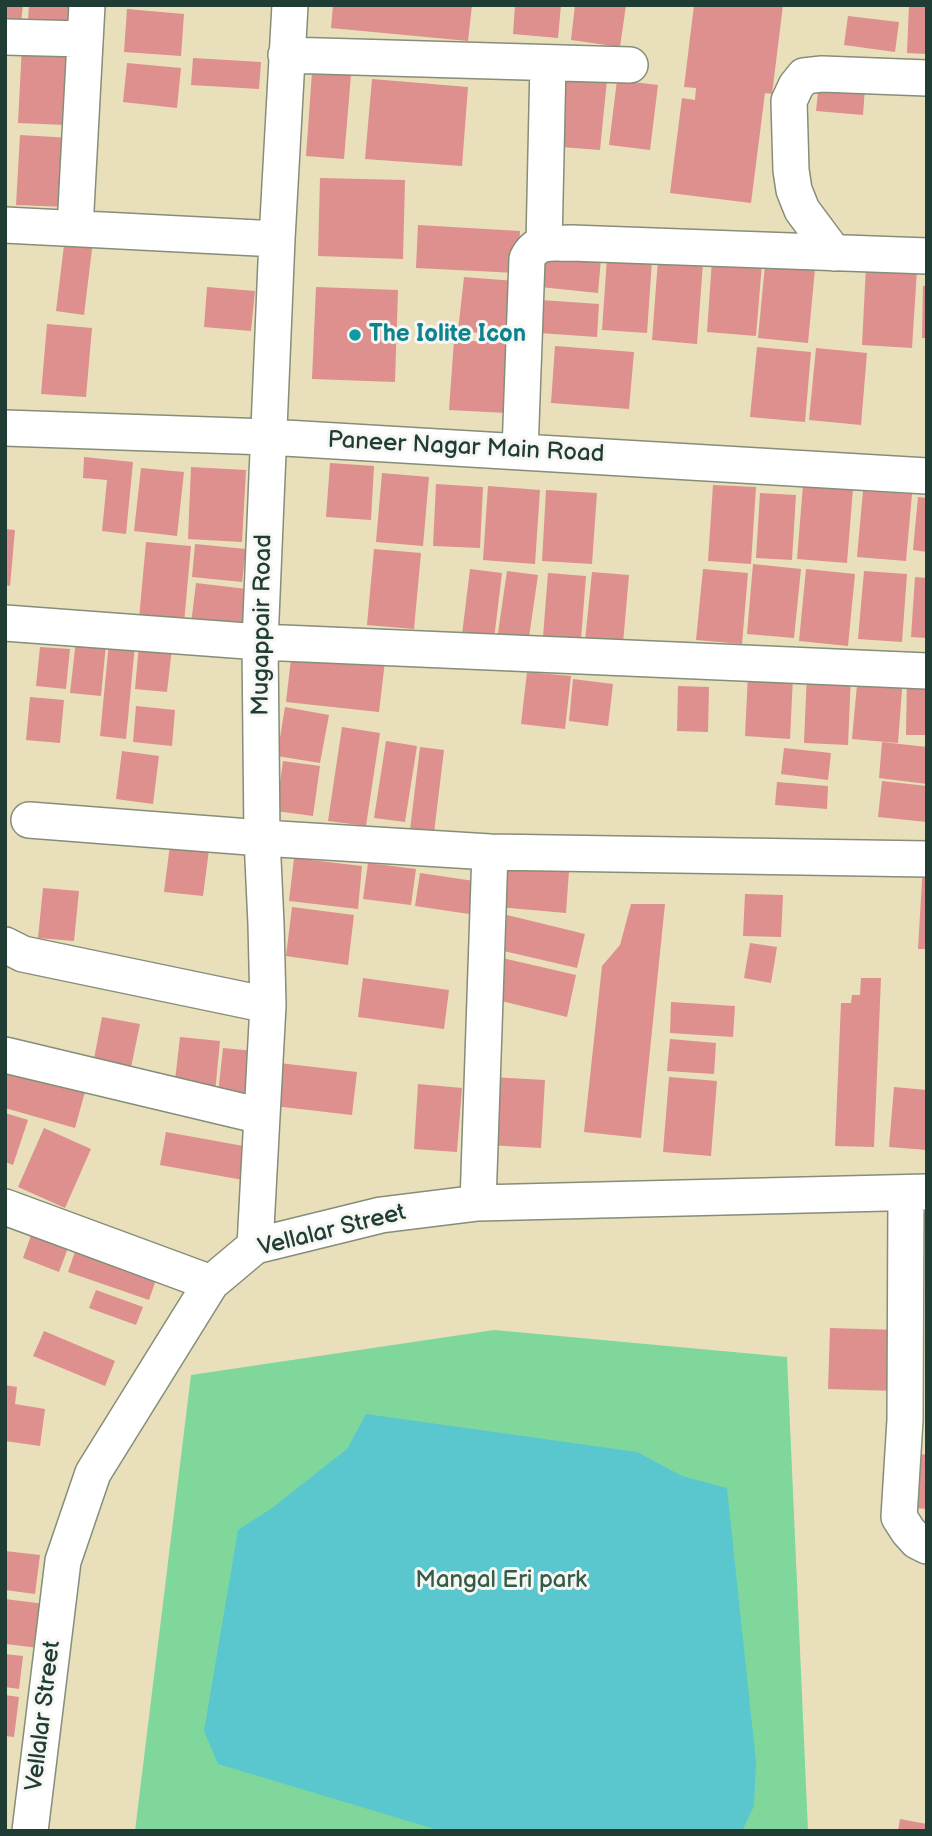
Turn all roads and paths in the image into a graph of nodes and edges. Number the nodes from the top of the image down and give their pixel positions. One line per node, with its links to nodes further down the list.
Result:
1 (290, 5): 4 (street, Mugappair Road)
2 (86, 22): 3 (street); 9 (street)
3 (5, 37)
4 (286, 55): 5 (street); 10 (street, Mugappair Road)
5 (548, 63): 6 (street); 11 (street)
6 (630, 65)
7 (927, 78): 12 (street)
8 (5, 225): 9 (street)
9 (75, 228): 10 (street)
10 (277, 239): 15 (street, Mugappair Road)
11 (544, 244): 12 (street); 16 (street)
12 (834, 253): 13 (street)
13 (927, 256)
14 (5, 428): 15 (street, Paneer Nagar Main Road)
15 (268, 437): 16 (street, Paneer Nagar Main Road); 19 (street, Mugappair Road)
16 (520, 452): 17 (street, Paneer Nagar Main Road)
17 (927, 476)
18 (5, 623): 19 (street)
19 (260, 642): 20 (street); 22 (street, Mugappair Road)
20 (927, 670)
21 (29, 820): 22 (street)
22 (262, 838): 23 (street); 26 (street, Mugappair Road)
23 (490, 852): 24 (street); 30 (street)
24 (927, 859)
25 (5, 944): 26 (street)
26 (268, 1005): 28 (street, Mugappair Road)
27 (5, 1055): 28 (street)
28 (261, 1116): 32 (street, Mugappair Road)
29 (916, 1193): 30 (street, Vellalar Street); 34 (street)
30 (478, 1203): 32 (street, Vellalar Street)
31 (5, 1208): 33 (street)
32 (255, 1246): 33 (street, Vellalar Street)
33 (211, 1283): 35 (street, Vellalar Street)
34 (927, 1546)
35 (30, 1831)

